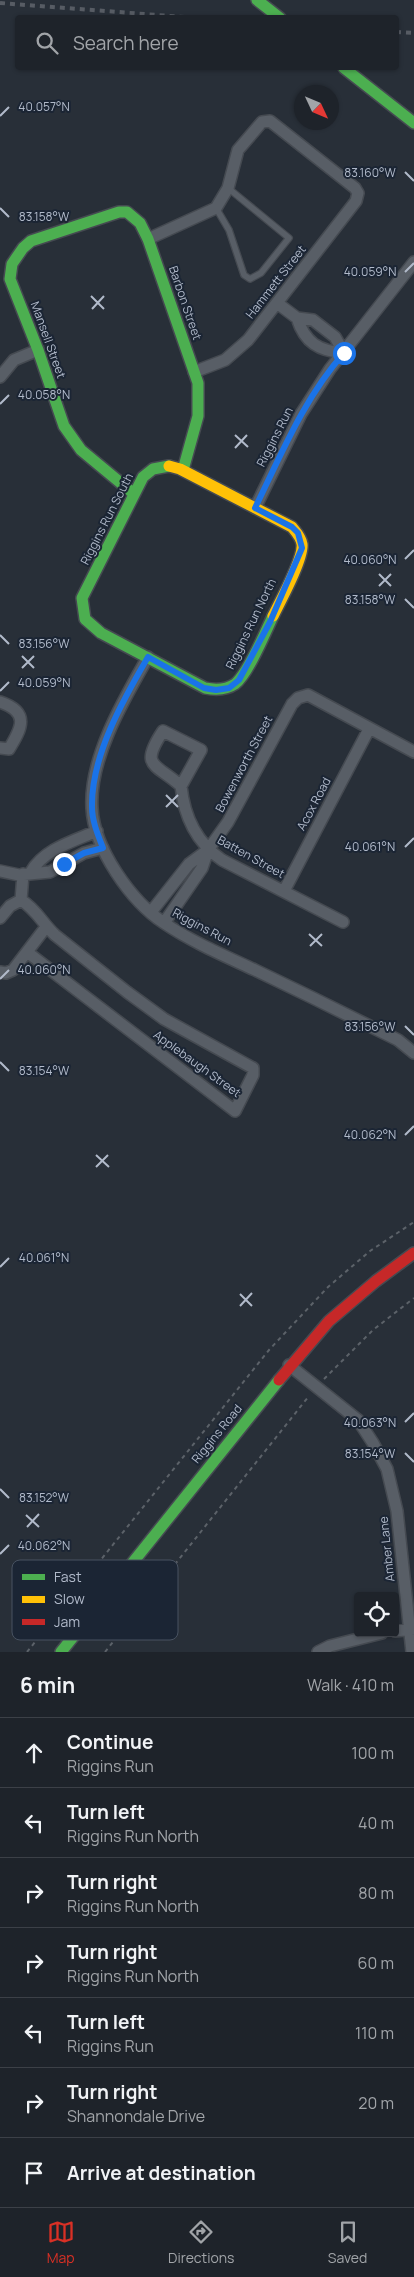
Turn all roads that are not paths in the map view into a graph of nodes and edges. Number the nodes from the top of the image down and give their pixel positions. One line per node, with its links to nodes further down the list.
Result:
1 (257, 0): 2 (street)
2 (276, 15)
3 (347, 70): 4 (street)
4 (410, 118)
5 (228, 188): 6 (street); 6 (lane); 10 (street, Hammett Street)
6 (216, 208): 8 (street)
7 (68, 228): 8 (street, Barbon Street); 14 (street, Mansell Street)
8 (148, 239): 16 (street, Barbon Street)
9 (414, 262): 15 (street, Riggins Run)
10 (277, 303): 11 (street); 16 (street, Hammett Street)
11 (297, 318): 12 (street); 13 (street)
12 (320, 325): 13 (lane); 15 (street)
13 (309, 338): 15 (street)
14 (38, 350): 17 (street); 19 (street, Mansell Street)
15 (344, 353): 20 (street, Riggins Run)
16 (194, 372): 18 (street, Barbon Street)
17 (0, 377)
18 (183, 470): 19 (street, Riggins Run South); 20 (street, Riggins Run South)
19 (134, 494): 21 (street, Riggins Run South)
20 (255, 508): 21 (street, Riggins Run North)
21 (148, 657): 27 (street, Riggins Run)
22 (0, 702): 24 (street)
23 (369, 729): 25 (street); 30 (street, Bowenworth Street); 34 (street, Acox Road)
24 (0, 748)
25 (414, 752)
26 (181, 786): 26 (street); 30 (street, Batten Street)
27 (97, 831): 28 (street); 29 (street, Riggins Run)
28 (60, 846): 31 (lane); 33 (street)
29 (103, 848): 31 (street); 36 (street, Riggins Run)
30 (208, 850): 34 (street, Batten Street); 36 (street, Bowenworth Street); 39 (street, Bowenworth Street)
31 (69, 861): 33 (street)
32 (0, 871): 33 (street)
33 (28, 873): 35 (street)
34 (284, 891): 38 (street, Batten Street)
35 (21, 900): 37 (street); 40 (street, Applebaugh Street)
36 (151, 912): 39 (street, Riggins Run)
37 (0, 918)
38 (343, 922)
39 (164, 923): 43 (street, Riggins Run)
40 (46, 927): 41 (street); 41 (street, Applebaugh Street)
41 (27, 952): 42 (street)
42 (0, 972)
43 (414, 1053)
44 (414, 1253): 46 (street, Riggins Road)
45 (414, 1261): 46 (lane)
46 (379, 1276): 47 (street, Riggins Road)
47 (289, 1365): 48 (street, Riggins Road); 49 (street, Amber Lane)
48 (134, 1560)
49 (412, 1629): 50 (street); 55 (street, Amber Lane)
50 (399, 1631)
51 (366, 1637): 54 (street)
52 (71, 1640): 53 (street, Riggins Road)
53 (61, 1652)
54 (318, 1652)
55 (412, 1652)

